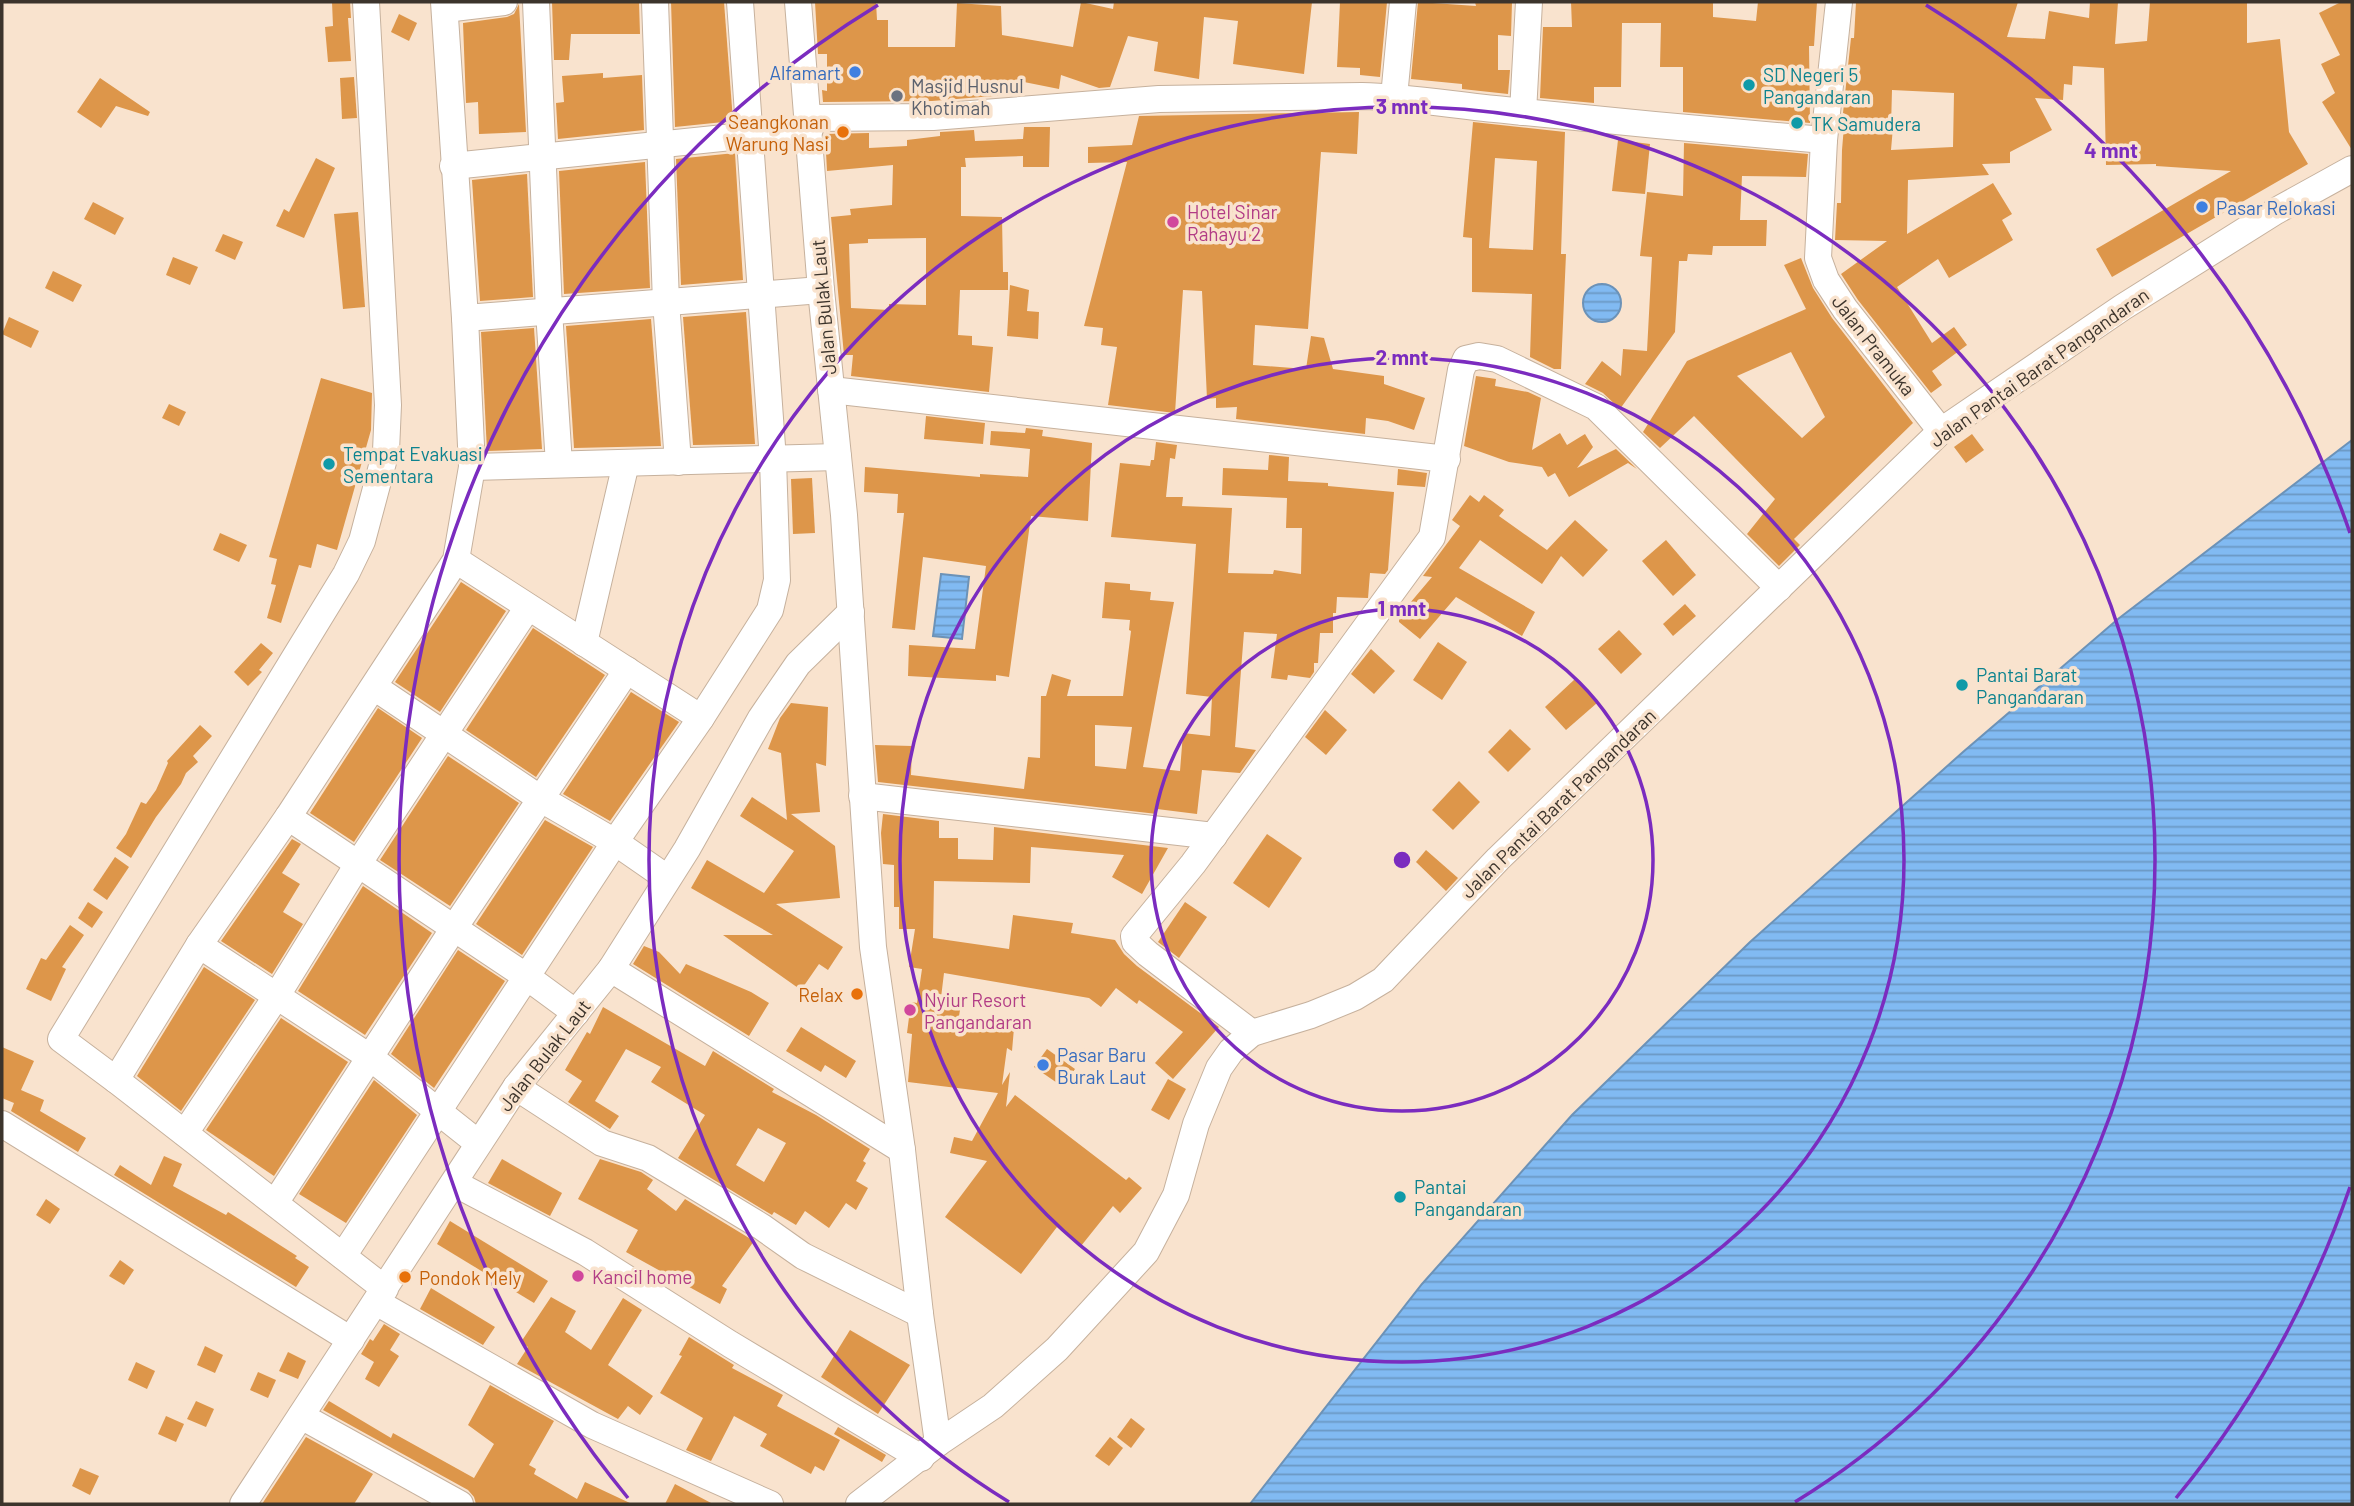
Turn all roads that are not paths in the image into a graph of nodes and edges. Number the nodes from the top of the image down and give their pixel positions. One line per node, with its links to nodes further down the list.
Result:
1 (366, 2): 58 (street)
2 (504, 2): 10 (street)
3 (536, 2): 17 (street)
4 (655, 2): 16 (street)
5 (740, 2): 14 (street)
6 (798, 2): 13 (street, Jalan Bulak Laut)
7 (1403, 2): 11 (street)
8 (1529, 2): 12 (street)
9 (1839, 2): 15 (street, Jalan Pramuka)
10 (444, 5): 18 (street)
11 (1394, 97): 12 (street); 13 (street)
12 (1523, 112): 15 (street)
13 (809, 123): 14 (street); 20 (street, Jalan Bulak Laut)
14 (750, 135): 16 (street); 21 (street)
15 (1824, 141): 26 (street, Jalan Pramuka)
16 (660, 144): 17 (street); 22 (street)
17 (542, 156): 18 (street); 23 (street)
18 (453, 166): 24 (street)
19 (2352, 169): 26 (street, Jalan Pantai Barat Pangandaran)
20 (821, 290): 21 (street); 25 (street, Jalan Bulak Laut)
21 (761, 295): 22 (street); 29 (street)
22 (666, 302): 23 (street); 30 (street)
23 (549, 311): 24 (street); 32 (street)
24 (465, 318): 33 (street)
25 (831, 390): 27 (street, Jalan Bulak Laut); 28 (street)
26 (1941, 431): 35 (street, Jalan Pantai Barat Pangandaran)
27 (838, 457): 29 (street); 37 (street, Jalan Bulak Laut)
28 (1447, 459): 35 (street); 46 (street)
29 (773, 460): 30 (street); 41 (street)
30 (678, 462): 31 (street)
31 (626, 463): 32 (street); 38 (street)
32 (559, 464): 33 (street)
33 (472, 467): 34 (street)
34 (456, 560): 36 (street); 40 (street)
35 (1779, 589): 56 (street, Jalan Pantai Barat Pangandaran)
36 (528, 607): 38 (street); 42 (street)
37 (851, 612): 43 (street, Jalan Bulak Laut); 49 (street, Jalan Bulak Laut)
38 (584, 643): 39 (street)
39 (627, 670): 41 (street); 44 (street)
40 (374, 687): 42 (street); 45 (street)
41 (701, 718): 47 (street)
42 (445, 733): 44 (street); 48 (street)
43 (862, 796): 46 (street); 64 (street, Jalan Bulak Laut)
44 (541, 799): 47 (street); 50 (street)
45 (288, 817): 48 (street); 51 (street)
46 (1214, 836): 56 (street)
47 (615, 842): 49 (street); 53 (street)
48 (358, 864): 50 (street); 54 (street)
49 (667, 878): 52 (street, Jalan Bulak Laut)
50 (454, 928): 53 (street); 57 (street)
51 (199, 945): 54 (street); 58 (street)
52 (611, 969): 55 (street, Jalan Bulak Laut); 64 (street)
53 (527, 977): 55 (street); 60 (street)
54 (276, 998): 57 (street); 62 (street)
55 (576, 1013): 59 (street, Jalan Bulak Laut)
56 (1252, 1033): 72 (street, Jalan Pantai Barat Pangandaran)
57 (370, 1058): 60 (street); 66 (street)
58 (116, 1080): 62 (street)
59 (516, 1087): 63 (street, Jalan Bulak Laut); 69 (street)
60 (439, 1110): 63 (street); 67 (street)
61 (2, 1124): 70 (street)
62 (185, 1133): 66 (street)
63 (478, 1143): 65 (street, Jalan Bulak Laut)
64 (902, 1150): 69 (street, Jalan Bulak Laut)
65 (454, 1183): 68 (street, Jalan Bulak Laut); 72 (street)
66 (275, 1203): 67 (street)
67 (344, 1256): 68 (street)
68 (381, 1296): 70 (street, Jalan Bulak Laut); 75 (street)
69 (920, 1314): 72 (street, Jalan Bulak Laut)
70 (351, 1340): 71 (street, Jalan Bulak Laut)
71 (301, 1416): 73 (street, Jalan Bulak Laut); 74 (street)
72 (930, 1451): 76 (street, Jalan Pantai Barat Pangandaran)
73 (243, 1504)
74 (460, 1504)
75 (770, 1504)
76 (859, 1504)

